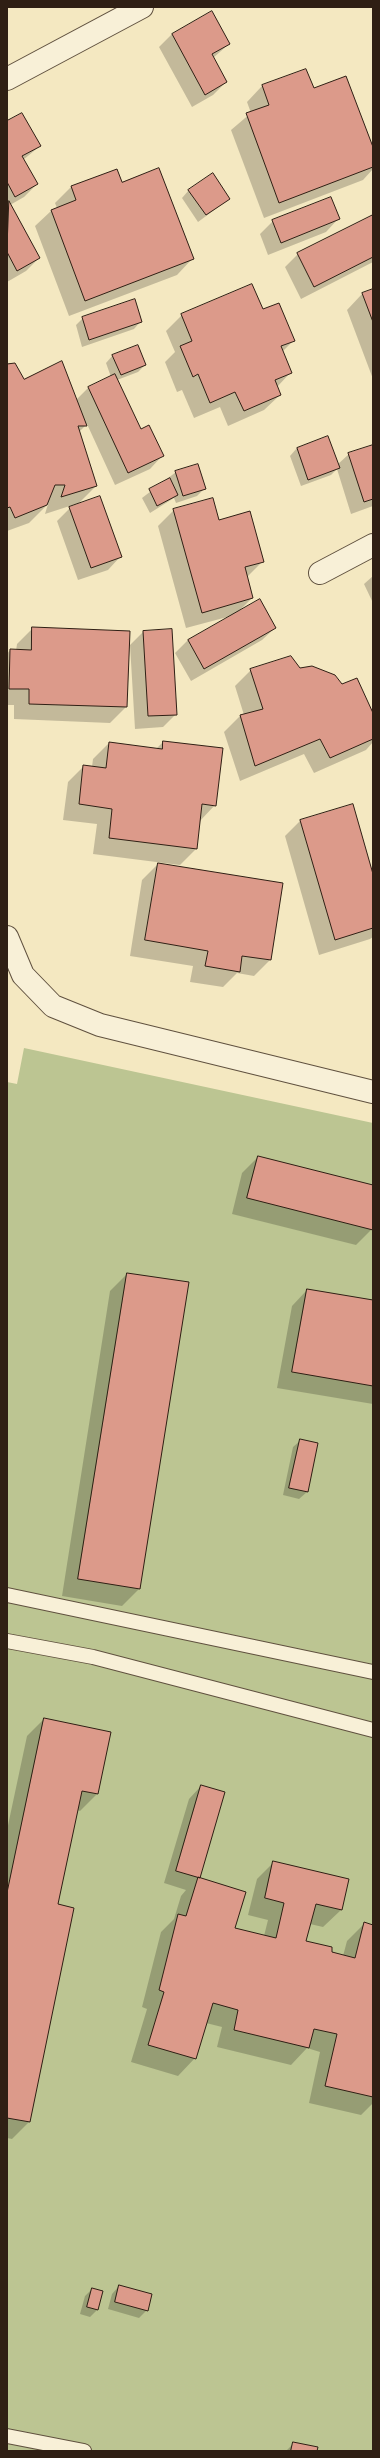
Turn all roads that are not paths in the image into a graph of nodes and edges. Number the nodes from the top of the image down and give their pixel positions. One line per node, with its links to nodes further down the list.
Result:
1 (142, 7): 2 (street)
2 (7, 79)
3 (373, 545): 4 (street)
4 (320, 573)
5 (7, 937): 6 (street)
6 (373, 1092)
7 (7, 1595): 9 (lane)
8 (7, 1641): 10 (lane)
9 (373, 1672)
10 (373, 1730)
11 (7, 2436): 12 (lane)
12 (84, 2451)

